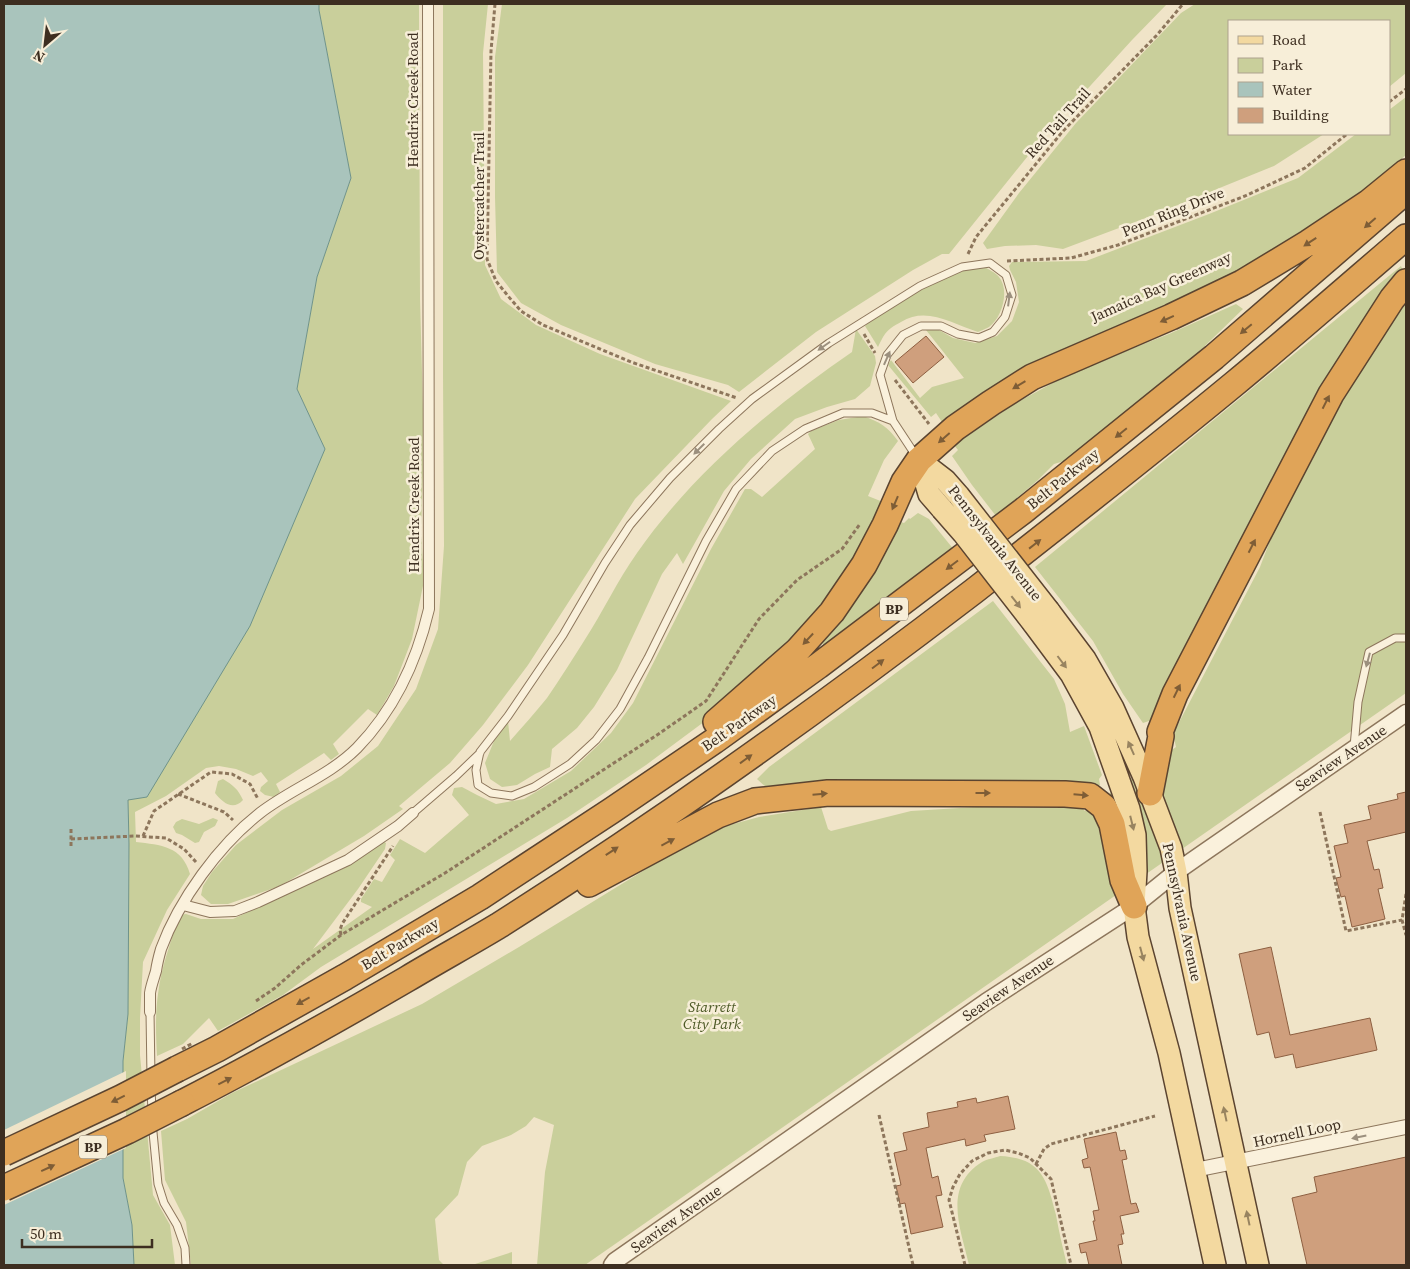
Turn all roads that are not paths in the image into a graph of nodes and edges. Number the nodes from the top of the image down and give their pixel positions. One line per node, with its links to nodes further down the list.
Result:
1 (428, 4): 16 (street, Hendrix Creek Road)
2 (1406, 172): 7 (highway, one-way to 7)
3 (1406, 191): 18 (highway, Belt Parkway / BP, one-way to 18)
4 (1406, 237): 19 (highway, BP, one-way to 4)
5 (1406, 282): 13 (highway, one-way to 5)
6 (893, 421): 7 (lane); 12 (lane); 12 (lane, one-way to 12)
7 (918, 460): 8 (main road, Pennsylvania Avenue, bridge); 8 (main road, Pennsylvania Avenue, one-way to 8, bridge); 18 (highway, one-way to 18)
8 (1041, 617): 13 (main road, Pennsylvania Avenue, one-way to 8); 17 (main road, Pennsylvania Avenue, one-way to 17)
9 (1406, 638): 11 (lane, one-way to 11)
10 (1406, 713): 11 (street, Seaview Avenue)
11 (1354, 749): 15 (street, Seaview Avenue)
12 (480, 752): 14 (lane)
13 (1150, 793): 15 (main road, Pennsylvania Avenue)
14 (413, 813): 16 (street)
15 (1176, 872): 17 (street, Seaview Avenue); 23 (main road, Pennsylvania Avenue, one-way to 15)
16 (183, 905): 20 (street, Hendrix Creek Road)
17 (1134, 906): 19 (highway, one-way to 17); 24 (main road, Pennsylvania Avenue, one-way to 24); 27 (street, Seaview Avenue)
18 (345, 977): 22 (highway, Belt Parkway / BP, one-way to 22, bridge)
19 (362, 1005): 25 (highway, BP, one-way to 19, bridge)
20 (150, 1012): 26 (lane)
21 (1406, 1127): 23 (street, Hornell Loop, one-way to 23)
22 (4, 1153)
23 (1236, 1162): 24 (street, Hornell Loop); 29 (main road, Pennsylvania Avenue, one-way to 23)
24 (1195, 1170): 28 (main road, Pennsylvania Avenue)
25 (4, 1188)
26 (186, 1265)
27 (612, 1265)
28 (1215, 1265)
29 (1258, 1265)

